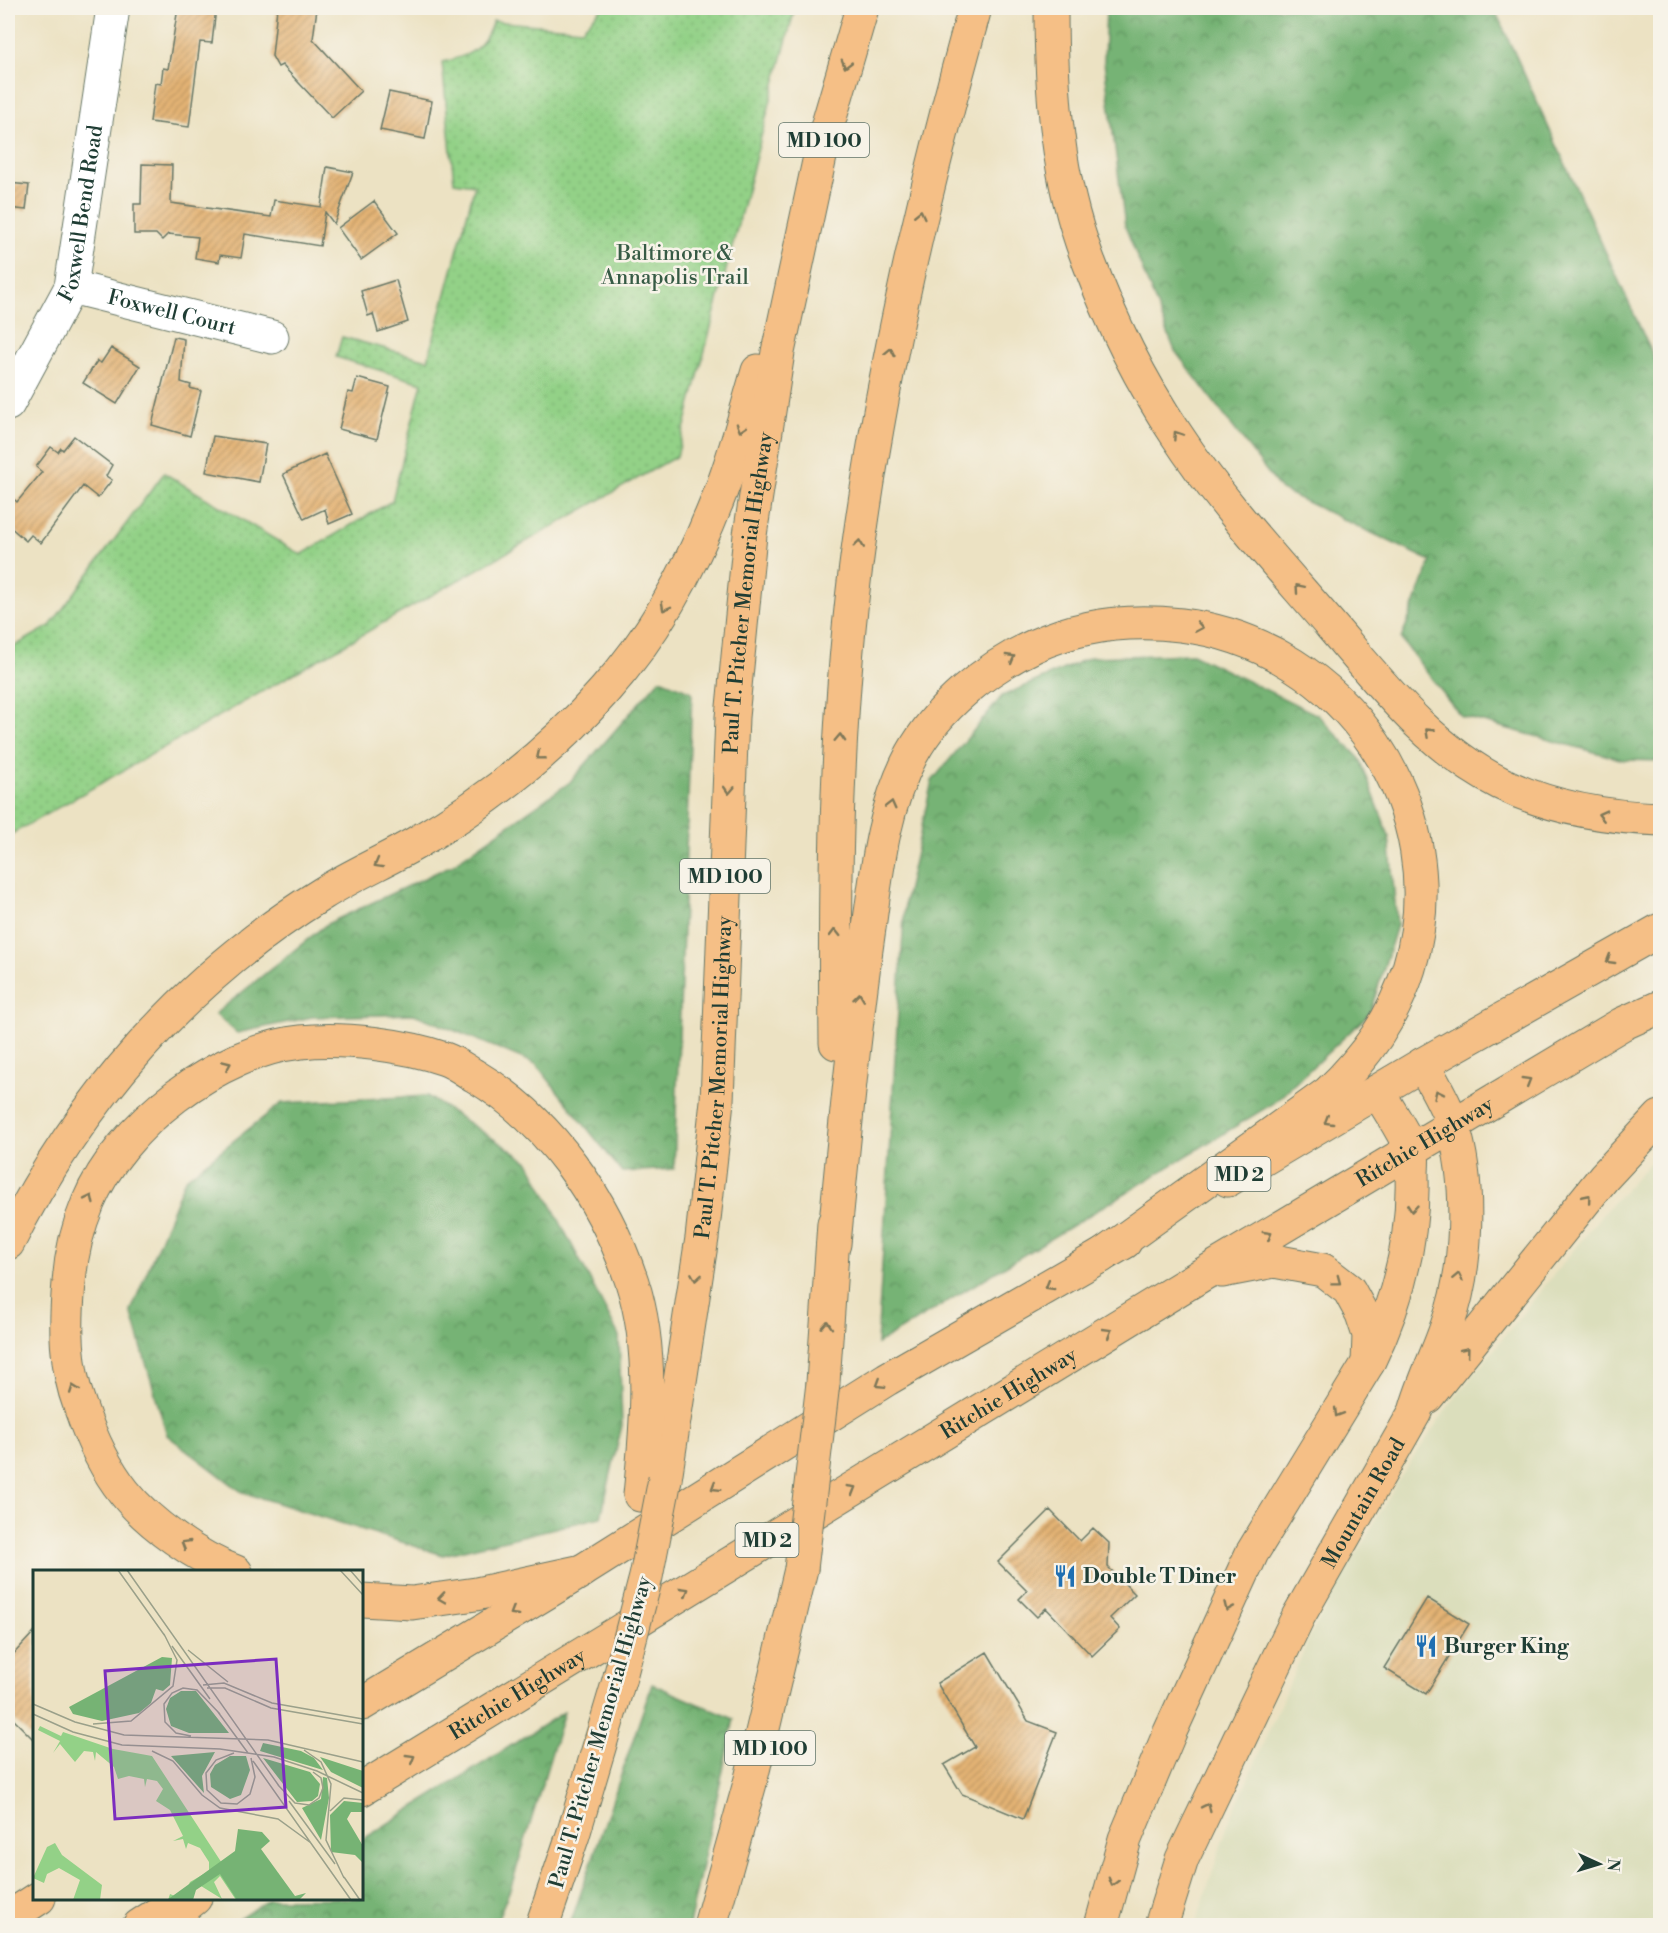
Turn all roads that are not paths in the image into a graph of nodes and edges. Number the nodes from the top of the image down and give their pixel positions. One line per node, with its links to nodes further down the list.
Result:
1 (113, 8): 6 (street, Foxwell Bend Road)
2 (862, 8): 5 (main road, Paul T. Pitcher Memorial Highway / MD 100, one-way to 5)
3 (975, 8): 20 (main road, MD 100, one-way to 3)
4 (1051, 8): 9 (main road, one-way to 4)
5 (794, 274): 19 (main road, one-way to 19); 25 (main road, Paul T. Pitcher Memorial Highway / MD 100, one-way to 25)
6 (70, 287): 7 (street, Foxwell Court); 8 (street, Foxwell Bend Road)
7 (272, 337)
8 (8, 404)
9 (1660, 819)
10 (1660, 930): 14 (main road, MD 2, one-way to 14)
11 (1660, 994): 13 (main road)
12 (1660, 1007): 13 (main road, Ritchie Highway / MD 2)
13 (1622, 1024): 17 (main road, Ritchie Highway / MD 2, one-way to 13)
14 (1423, 1064): 15 (main road, MD 2); 17 (main road, Mountain Road, one-way to 14)
15 (1378, 1091): 18 (main road); 21 (main road, MD 2, one-way to 21)
16 (1660, 1117): 24 (main road, one-way to 16)
17 (1453, 1125): 18 (main road, Ritchie Highway / MD 2); 24 (main road, Mountain Road, one-way to 17)
18 (1412, 1150): 22 (main road, Ritchie Highway / MD 2, one-way to 18); 23 (main road, one-way to 23)
19 (8, 1243)
20 (834, 1244): 21 (main road, one-way to 21); 26 (main road, MD 100, one-way to 20, bridge)
21 (1100, 1257): 28 (main road, MD 2, one-way to 28)
22 (1200, 1276): 23 (main road, one-way to 23); 31 (main road, Ritchie Highway / MD 2, one-way to 22)
23 (1368, 1363): 41 (main road, one-way to 41)
24 (1415, 1412): 42 (main road, Mountain Road, one-way to 24)
25 (653, 1487): 27 (main road, one-way to 25); 38 (main road, Paul T. Pitcher Memorial Highway / MD 100, bridge)
26 (801, 1569): 39 (main road); 40 (main road, MD 100)
27 (231, 1570)
28 (582, 1571): 29 (main road, one-way to 29); 30 (main road, MD 2, one-way to 30)
29 (363, 1600)
30 (363, 1703)
31 (363, 1788)
32 (37, 1900): 35 (main road)
33 (180, 1900): 36 (main road)
34 (194, 1900): 37 (main road)
35 (8, 1918)
36 (139, 1926)
37 (160, 1926)
38 (542, 1926)
39 (710, 1926)
40 (732, 1926)
41 (1101, 1926)
42 (1161, 1926)

